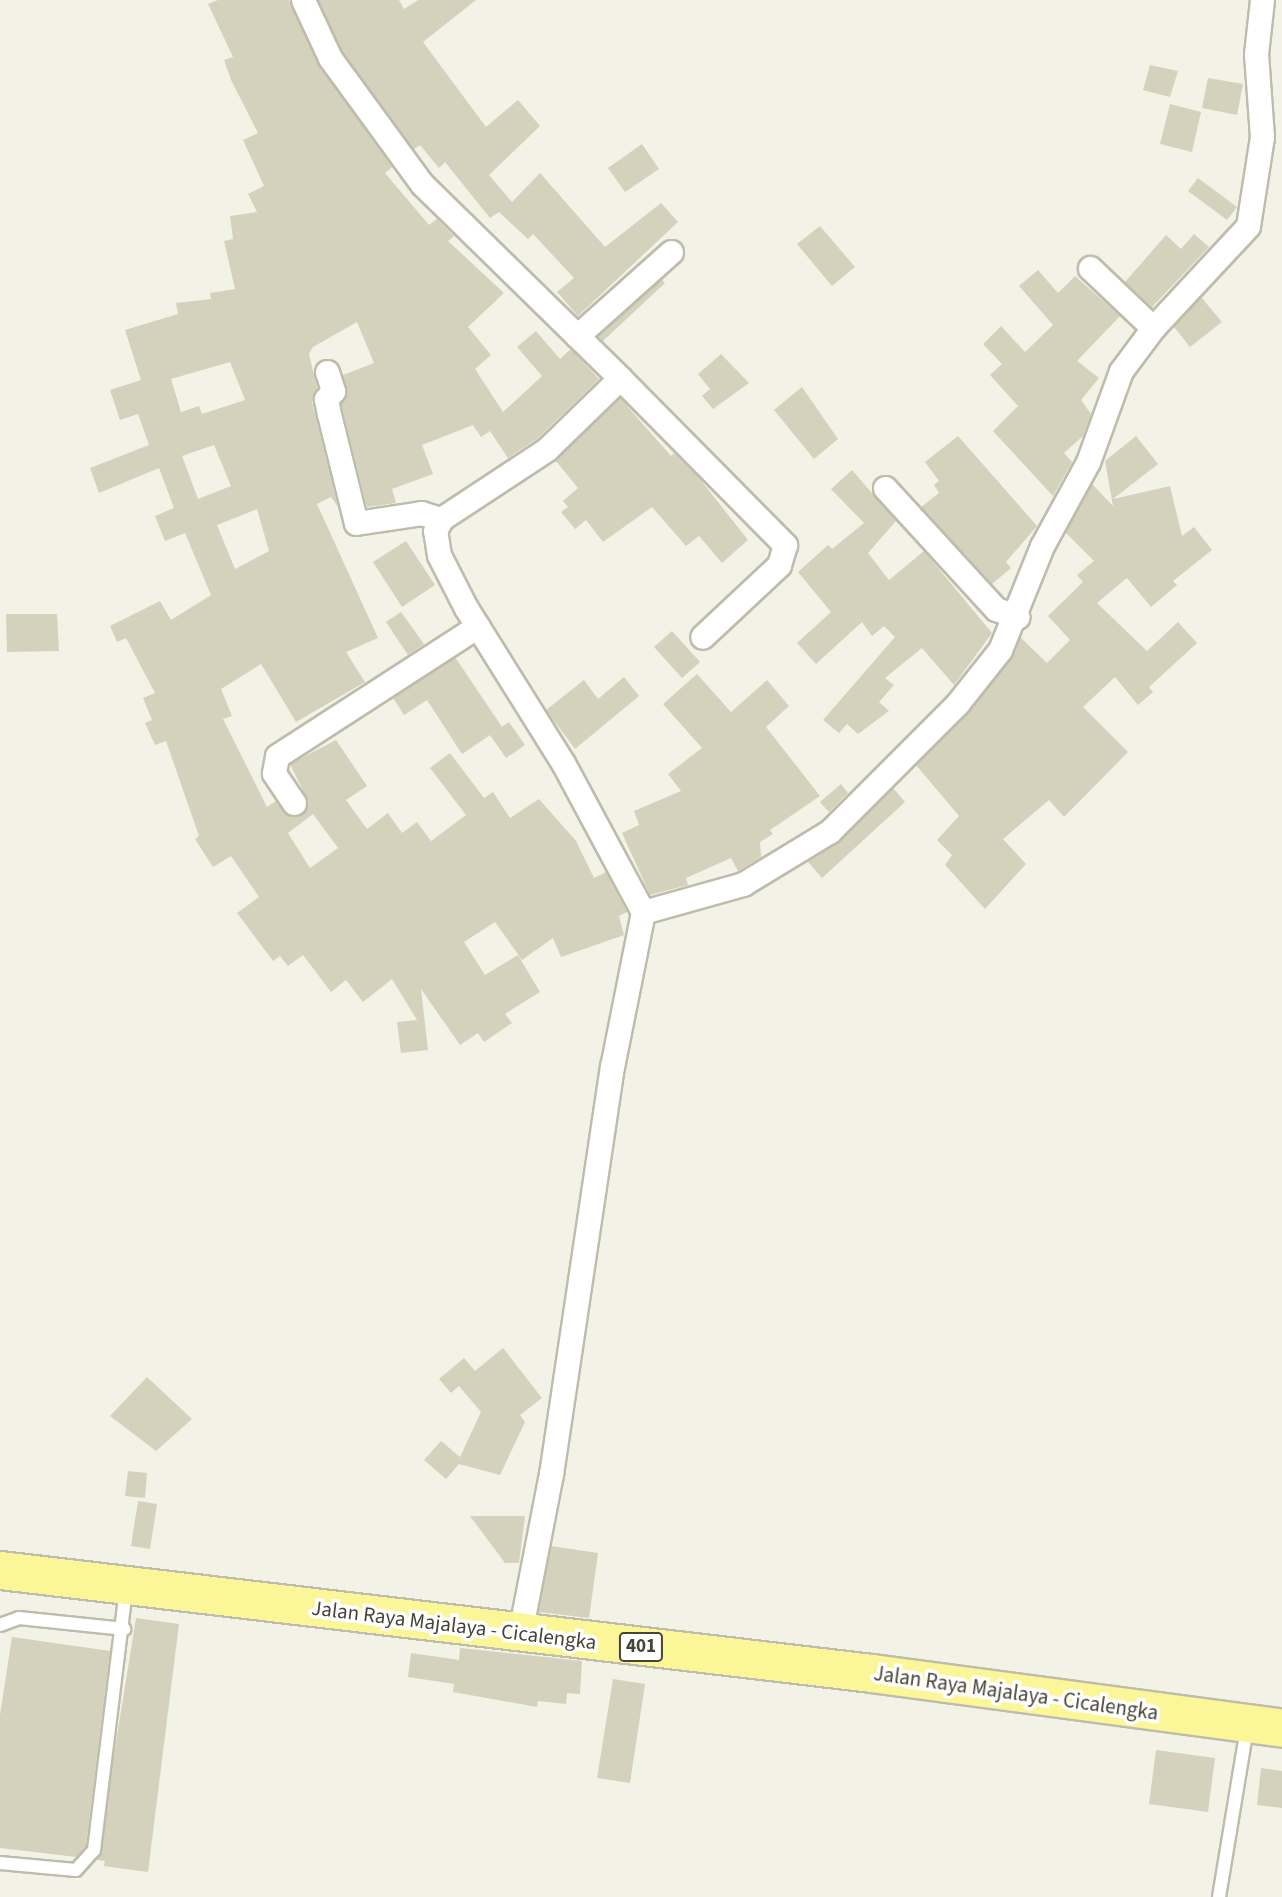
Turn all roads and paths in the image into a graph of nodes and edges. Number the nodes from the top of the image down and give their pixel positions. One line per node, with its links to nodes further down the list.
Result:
1 (303, 0): 6 (street)
2 (1262, 0): 5 (street)
3 (670, 253): 6 (street)
4 (1090, 268): 5 (street)
5 (1153, 328): 11 (street)
6 (577, 336): 8 (street)
7 (327, 372): 10 (street)
8 (620, 378): 10 (street); 13 (street)
9 (885, 488): 11 (street)
10 (441, 519): 12 (street)
11 (1018, 617): 15 (street)
12 (478, 626): 14 (street); 15 (street)
13 (702, 637)
14 (294, 803)
15 (643, 912): 20 (street)
16 (0, 1570): 17 (main road, Jalan Raya Majalaya - Cicalengka / 401)
17 (126, 1583): 19 (lane); 20 (main road, Jalan Raya Majalaya - Cicalengka / 401)
18 (0, 1625): 19 (lane)
19 (124, 1629): 22 (lane)
20 (520, 1633): 21 (main road, Jalan Raya Majalaya - Cicalengka / 401)
21 (1265, 1726): 23 (lane)
22 (0, 1863)
23 (1219, 1897)

